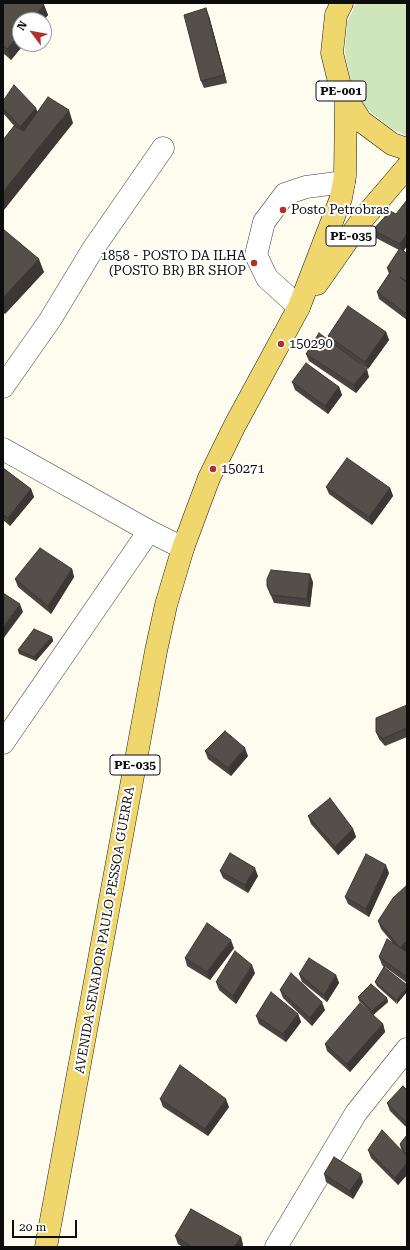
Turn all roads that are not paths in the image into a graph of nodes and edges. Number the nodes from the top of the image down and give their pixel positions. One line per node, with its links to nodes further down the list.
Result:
1 (342, 3): 2 (main road, PE-001)
2 (346, 98): 4 (main road, PE-001); 6 (main road, PE-035 / PE-035)
3 (163, 148): 8 (street)
4 (407, 149)
5 (407, 167): 7 (main road, PE-035 / PE-035)
6 (344, 182): 7 (main road, PE-035 / PE-035); 7 (street)
7 (299, 307): 11 (main road, AVENIDA SENADOR PAULO PESSOA GUERRA / PE-035)
8 (3, 388)
9 (3, 449): 10 (street)
10 (149, 531): 11 (street); 12 (street)
11 (183, 548): 14 (main road, AVENIDA SENADOR PAULO PESSOA GUERRA / PE-035)
12 (3, 743)
13 (407, 1049): 15 (street)
14 (46, 1247)
15 (276, 1247)

